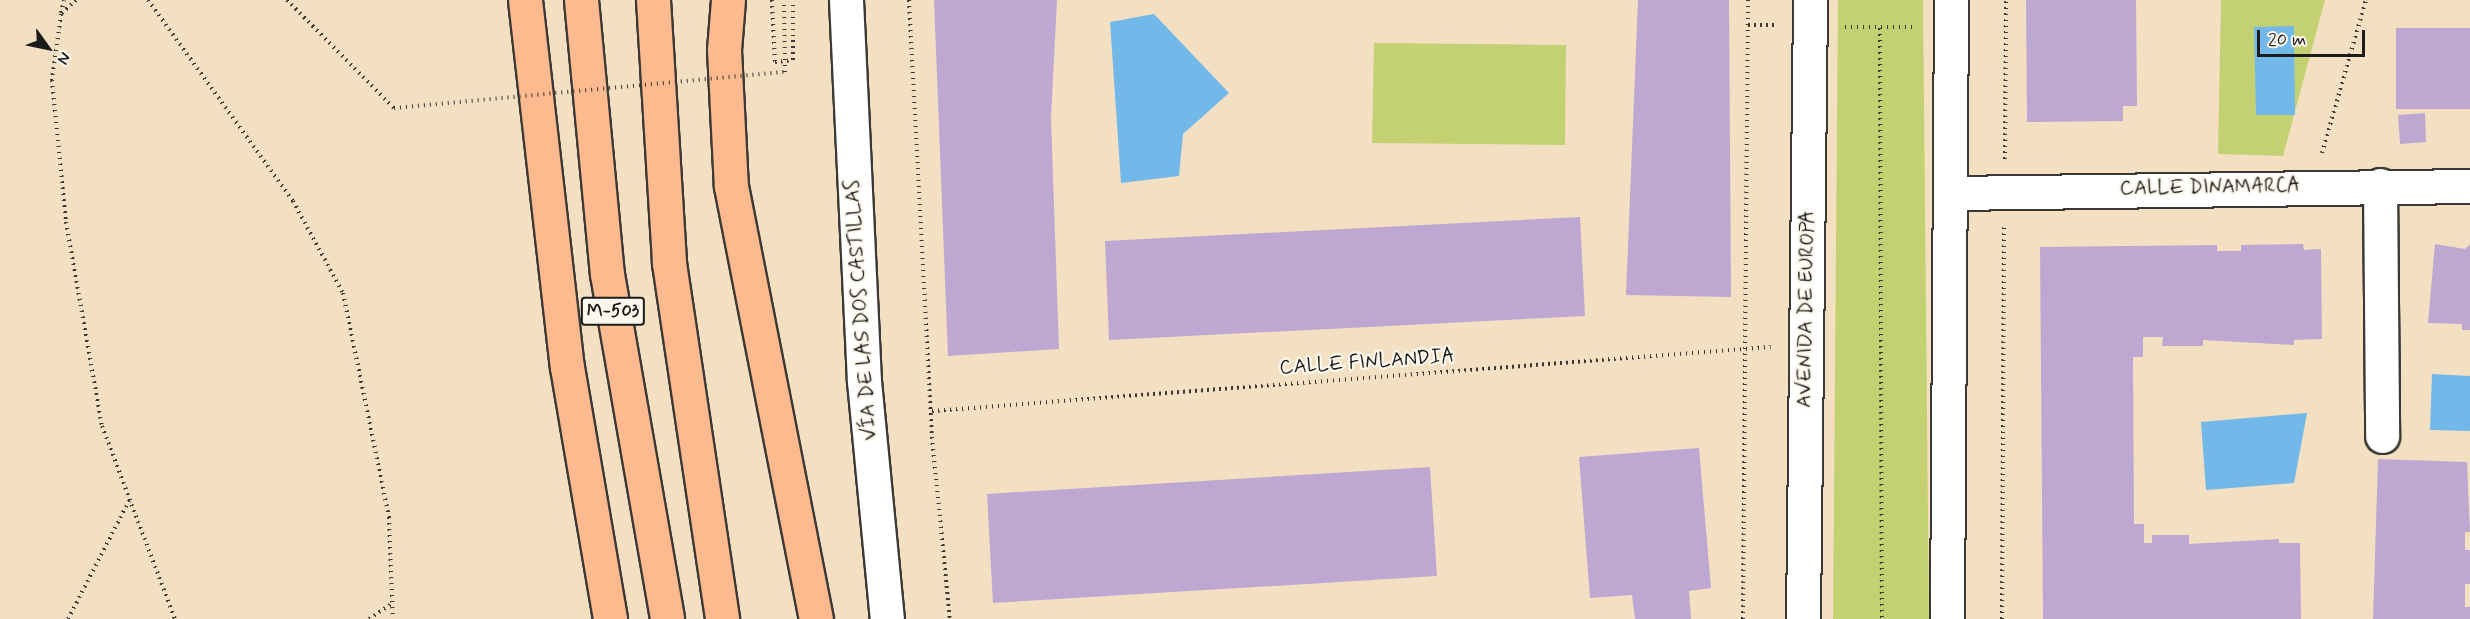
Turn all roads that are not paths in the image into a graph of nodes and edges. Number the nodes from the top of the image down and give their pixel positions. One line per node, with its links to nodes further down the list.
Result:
1 (525, 0): 12 (highway, M-503)
2 (581, 0): 13 (highway, M-503)
3 (653, 0): 14 (highway, M-503)
4 (728, 0): 15 (highway)
5 (846, 0): 16 (street, VÍA DE LAS DOS CASTILLAS)
6 (1810, 13): 17 (street, AVENIDA DE EUROPA)
7 (1951, 13): 10 (street)
8 (2380, 185): 9 (street, CALLE DINAMARCA); 10 (street, CALLE DINAMARCA); 11 (street)
9 (2470, 186)
10 (1951, 193): 18 (street)
11 (2382, 436)
12 (610, 619)
13 (667, 619)
14 (722, 619)
15 (816, 619)
16 (887, 619)
17 (1803, 619)
18 (1947, 619)

